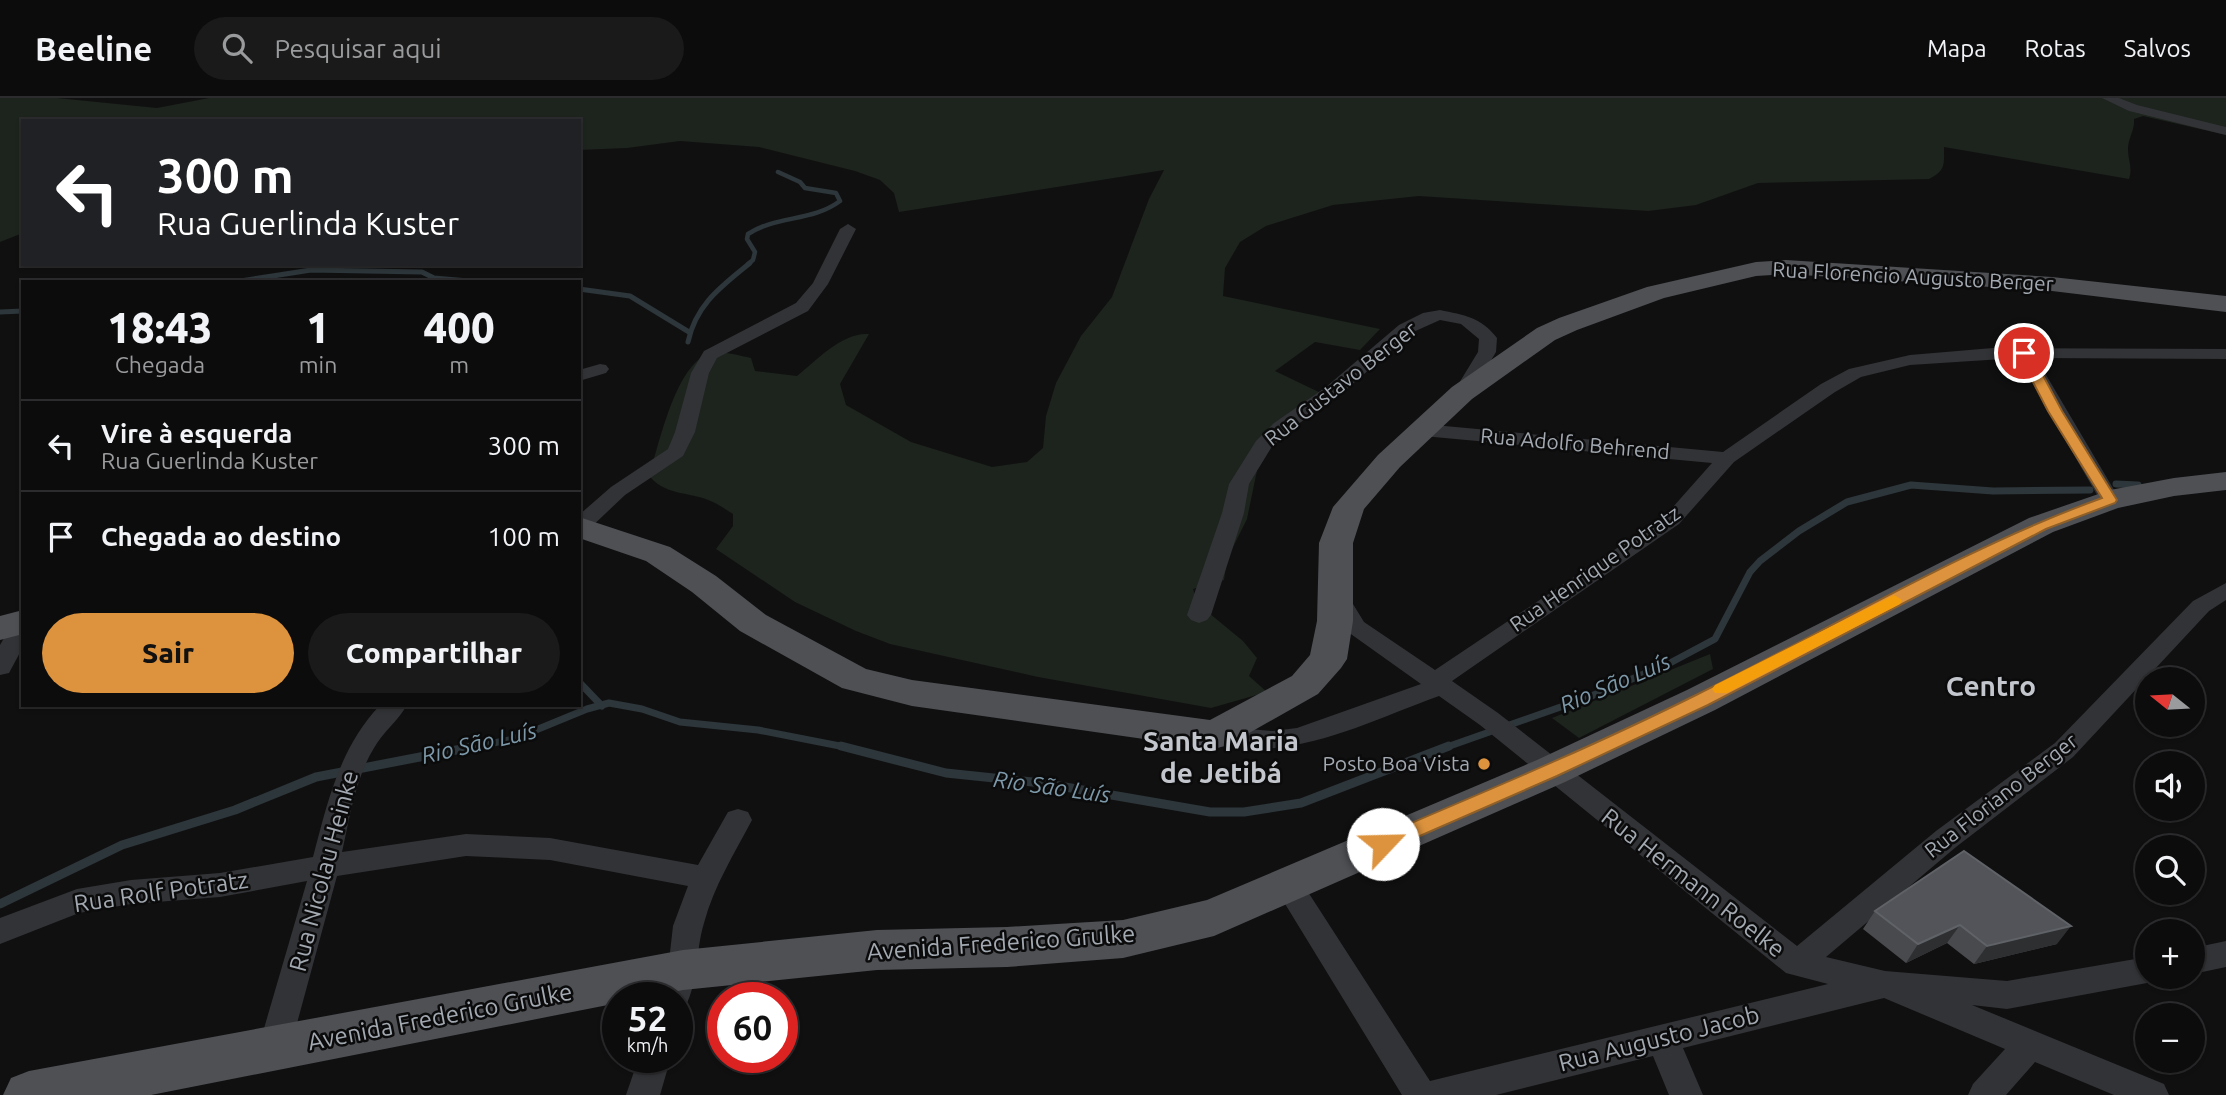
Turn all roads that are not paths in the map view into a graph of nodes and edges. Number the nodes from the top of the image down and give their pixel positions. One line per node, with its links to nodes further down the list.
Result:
1 (2108, 98): 2 (street)
2 (2226, 131)
3 (848, 229): 14 (street)
4 (2226, 304): 9 (main road, Rua Florencio Augusto Berger)
5 (2024, 353): 6 (street, Rua Henrique Potratz); 11 (street, Rua Henrique Potratz); 13 (street)
6 (2226, 354)
7 (600, 369): 8 (street)
8 (581, 375)
9 (1462, 393): 10 (main road, Rua Florencio Augusto Berger); 18 (street, Rua Gustavo Berger)
10 (1423, 430): 11 (street, Rua Adolfo Behrend); 16 (main road, Rua Florencio Augusto Berger)
11 (1727, 458): 23 (street, Rua Henrique Potratz)
12 (2226, 481): 13 (main road, Avenida Frederico Grulke)
13 (2110, 500): 26 (main road, Avenida Frederico Grulke)
14 (581, 524)
15 (581, 527): 25 (main road)
16 (1334, 590): 23 (street, Rua Hermann Roelke); 25 (main road, Rua Florencio Augusto Berger)
17 (2226, 590): 34 (street, Rua Floriano Berger)
18 (1199, 615)
19 (21, 623): 21 (main road)
20 (21, 627): 22 (street)
21 (0, 628)
22 (0, 667)
23 (1436, 684): 25 (street, Rua Henrique Potratz); 26 (street, Rua Hermann Roelke)
24 (393, 707): 28 (street, Rua Nicolau Heinke)
25 (1214, 735)
26 (1550, 771): 30 (main road, Avenida Frederico Grulke); 34 (street, Rua Hermann Roelke)
27 (738, 820): 29 (street)
28 (325, 866): 29 (street, Rua Rolf Potratz); 31 (street, Rua Rolf Potratz); 42 (street, Rua Nicolau Heinke)
29 (705, 878): 36 (street)
30 (1289, 886): 37 (main road, Avenida Frederico Grulke); 46 (street)
31 (0, 931)
32 (2226, 954): 33 (street)
33 (2205, 958)
34 (1797, 964): 38 (street, Rua Hermann Roelke)
35 (2135, 972): 38 (street)
36 (678, 982)
37 (690, 982)
38 (1885, 984): 40 (street, Rua Augusto Jacob); 41 (street, Rua Hermann Roelke)
39 (602, 996): 42 (main road, Avenida Frederico Grulke)
40 (1662, 1037): 47 (street, Rua Augusto Jacob); 48 (street)
41 (2031, 1043): 49 (street); 50 (street, Rua Hermann Roelke)
42 (274, 1049): 44 (main road, Avenida Frederico Grulke)
43 (650, 1073): 45 (street)
44 (29, 1095)
45 (643, 1095)
46 (1420, 1095)
47 (1434, 1095)
48 (1686, 1095)
49 (1985, 1095)
50 (2152, 1095)

